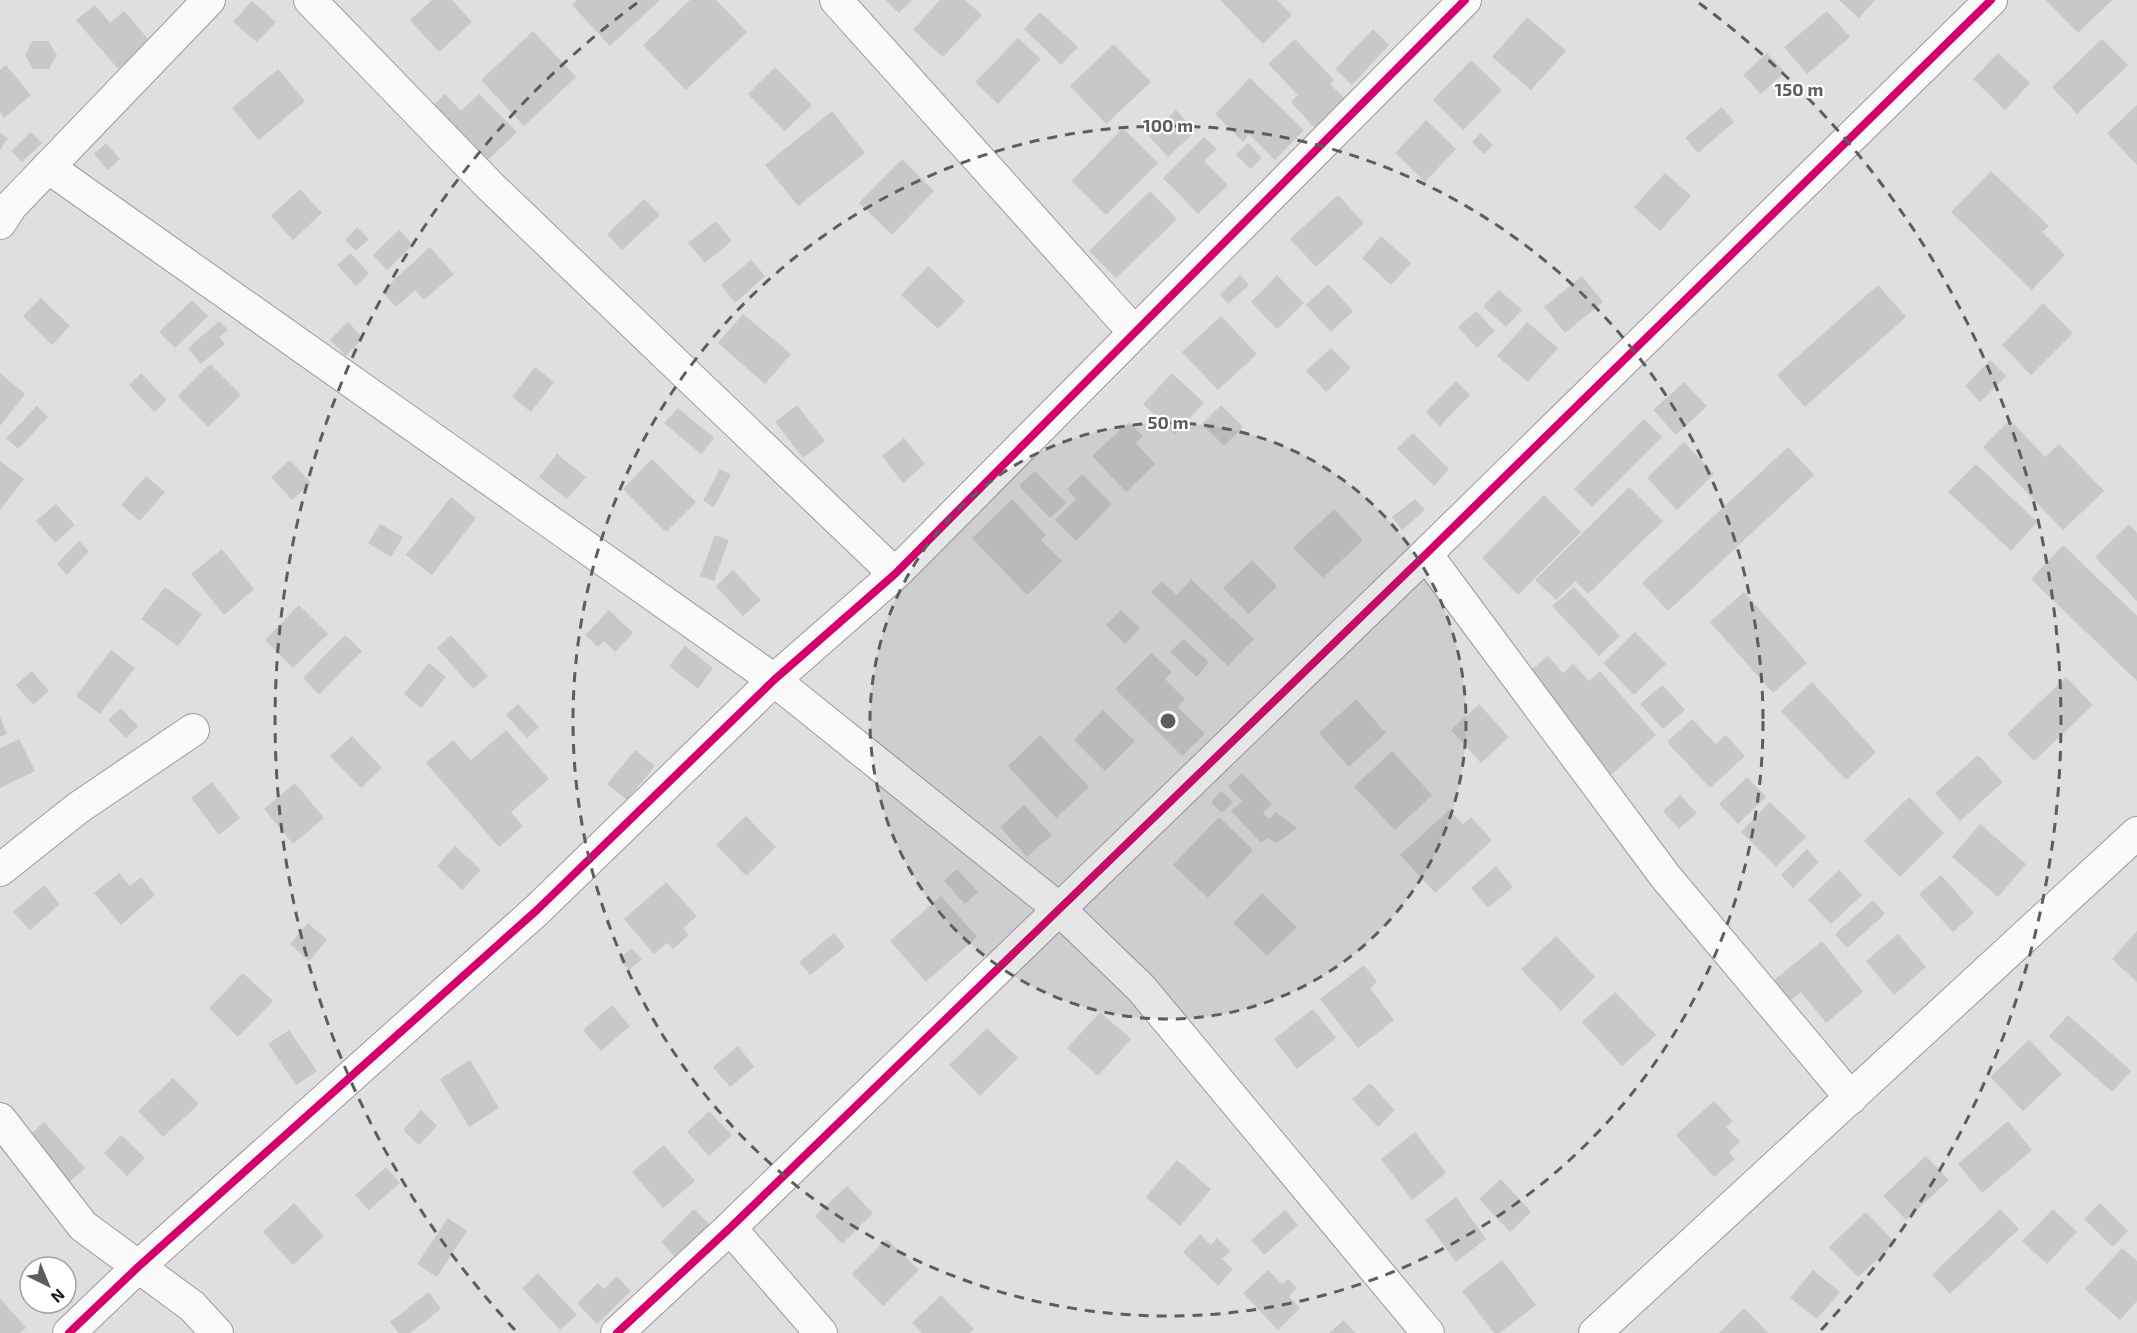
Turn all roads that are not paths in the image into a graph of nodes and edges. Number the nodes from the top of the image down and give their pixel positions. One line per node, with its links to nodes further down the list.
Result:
1 (209, 0): 6 (street)
2 (310, 0): 10 (street)
3 (836, 0): 8 (street)
4 (1991, 0): 9 (street)
5 (1455, 4): 8 (street)
6 (48, 167): 7 (street); 11 (street)
7 (4, 209)
8 (1134, 332): 10 (street)
9 (1426, 554): 15 (street); 16 (street)
10 (895, 574): 11 (street)
11 (774, 680): 15 (street); 19 (street)
12 (194, 730): 14 (street)
13 (2137, 833): 16 (street)
14 (0, 870)
15 (1058, 908): 18 (street); 24 (street)
16 (1851, 1098): 25 (street)
17 (0, 1119): 19 (street)
18 (730, 1228): 22 (street); 23 (street)
19 (138, 1267): 20 (street); 21 (street)
20 (69, 1333)
21 (217, 1333)
22 (617, 1333)
23 (821, 1333)
24 (1428, 1333)
25 (1594, 1333)

